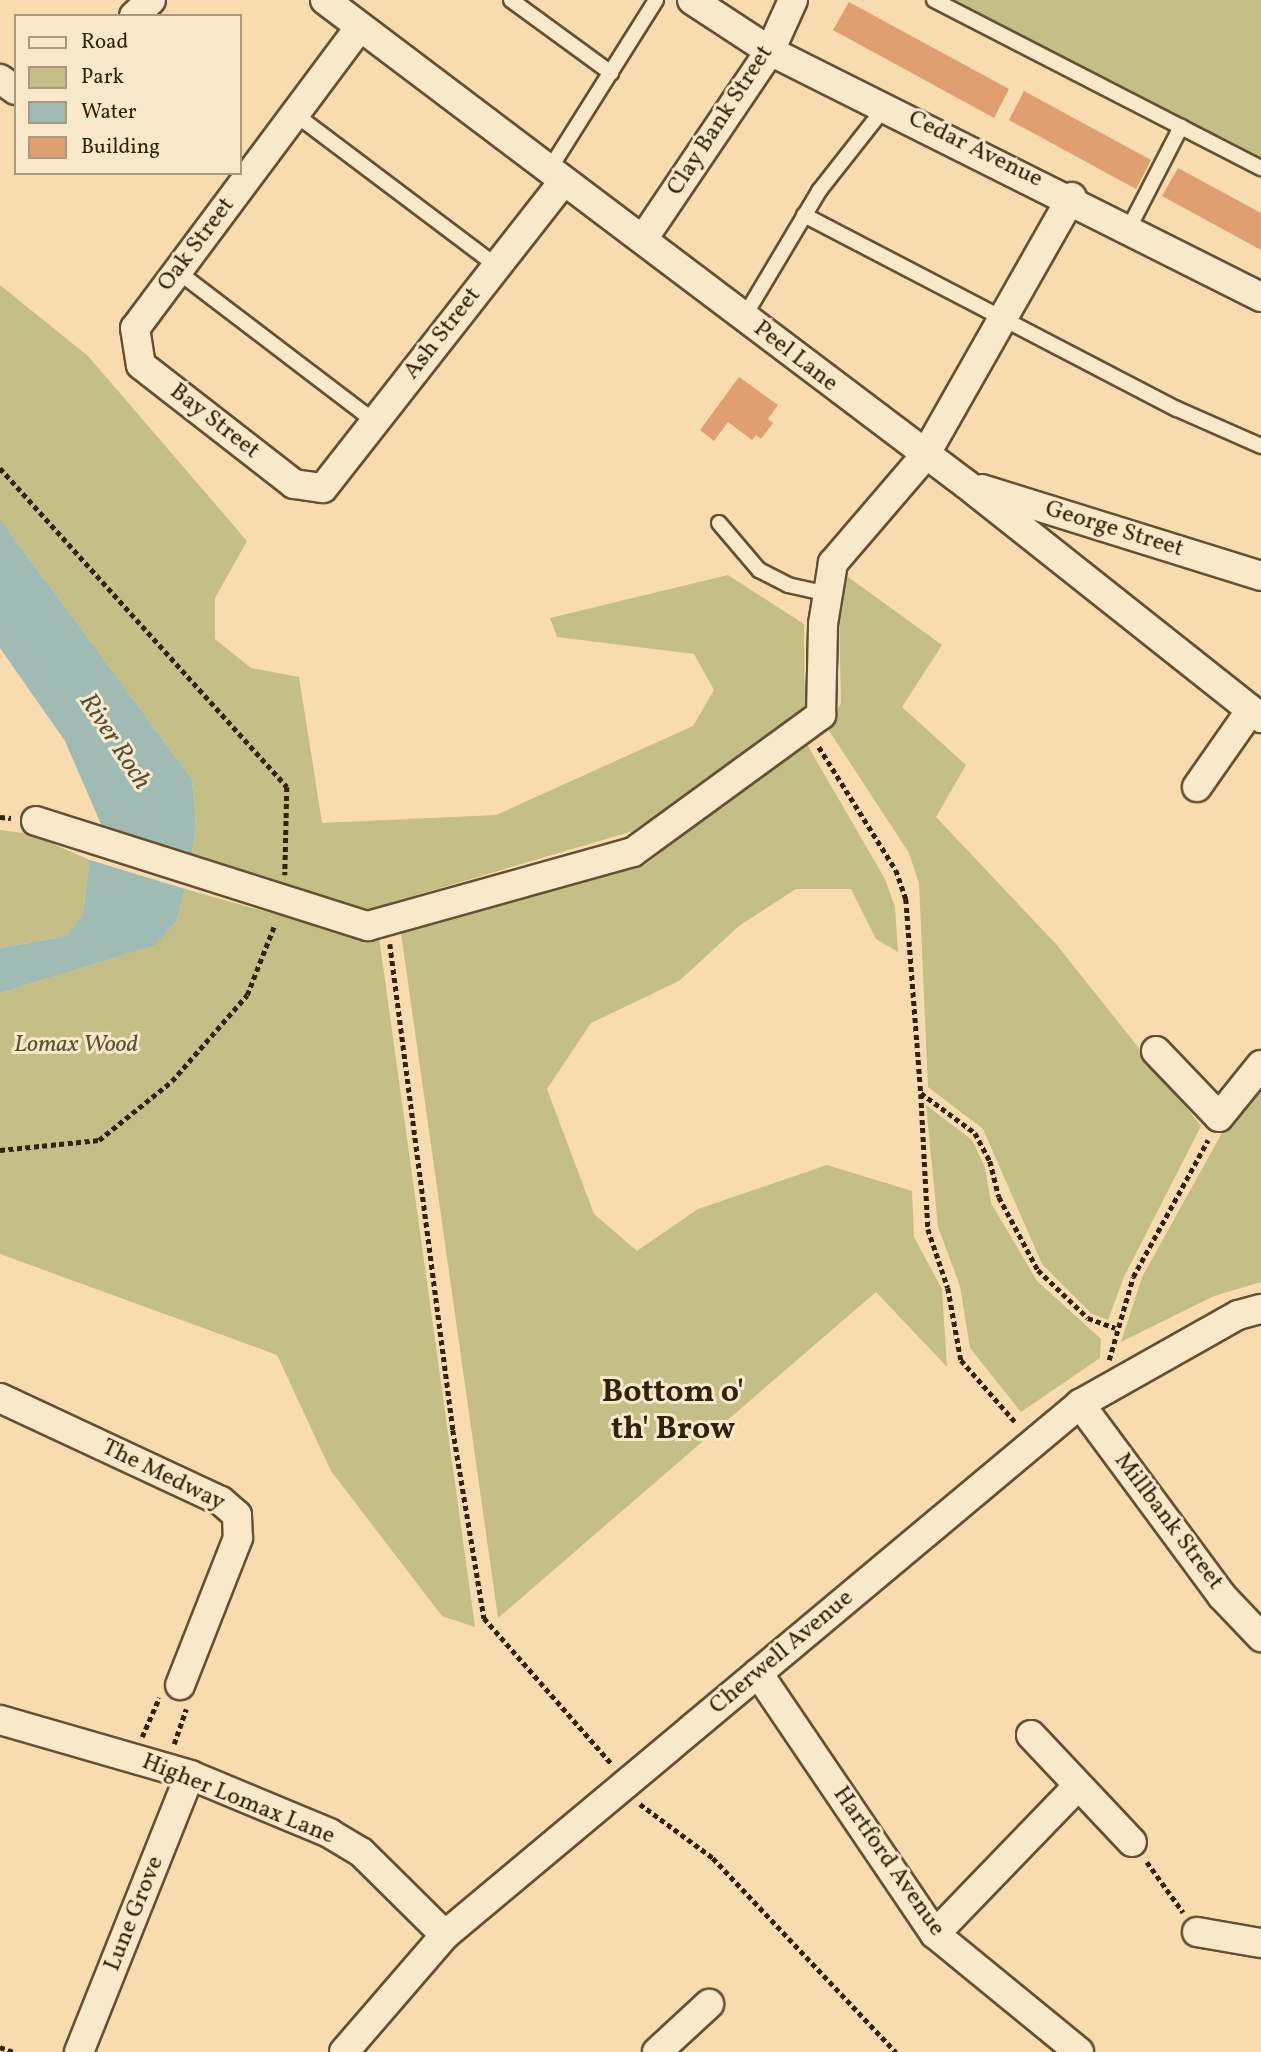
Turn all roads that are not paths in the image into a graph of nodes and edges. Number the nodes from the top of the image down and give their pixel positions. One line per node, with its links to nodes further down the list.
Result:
1 (151, 0): 8 (street)
2 (325, 0): 9 (street, Peel Lane)
3 (511, 0): 11 (lane)
4 (656, 0): 11 (lane)
5 (692, 0): 10 (street, Cedar Avenue)
6 (793, 0): 10 (street, Clay Bank Street)
7 (934, 0): 14 (lane)
8 (136, 14)
9 (359, 28): 13 (street, Oak Street); 16 (street, Peel Lane)
10 (770, 51): 12 (street, Cedar Avenue); 20 (street, Clay Bank Street)
11 (611, 73): 16 (lane)
12 (885, 107): 17 (street, Cedar Avenue); 18 (lane)
13 (295, 114): 21 (lane); 22 (street, Oak Street)
14 (1181, 127): 15 (lane); 19 (lane)
15 (1261, 168)
16 (556, 175): 20 (street, Peel Lane); 21 (street, Ash Street)
17 (1072, 197): 19 (street, Cedar Avenue); 25 (street)
18 (804, 215): 24 (lane); 25 (lane)
19 (1129, 228): 23 (street, Cedar Avenue)
20 (643, 239): 24 (street, Peel Lane)
21 (497, 266): 27 (street, Ash Street)
22 (177, 271): 26 (street, Oak Street); 27 (lane)
23 (1261, 297)
24 (744, 317): 29 (street, Peel Lane)
25 (1003, 319): 28 (lane); 29 (street)
26 (135, 328): 31 (street, Bay Street)
27 (375, 422): 31 (street, Ash Street)
28 (1261, 446)
29 (925, 457): 30 (street, Peel Lane); 34 (street)
30 (966, 484): 33 (street, George Street); 35 (street, Peel Lane)
31 (323, 488)
32 (719, 523): 34 (lane)
33 (1261, 576)
34 (828, 594): 37 (street)
35 (1256, 714): 36 (street)
36 (1197, 787)
37 (36, 821)
38 (1156, 1051): 39 (street)
39 (1261, 1065)
40 (1261, 1309): 42 (street, Cherwell Avenue)
41 (0, 1398): 45 (street, The Medway)
42 (1080, 1404): 43 (street, Millbank Street); 44 (street, Cherwell Avenue)
43 (1261, 1637)
44 (758, 1673): 52 (street, Hartford Avenue); 53 (street, Cherwell Avenue)
45 (180, 1685)
46 (0, 1720): 48 (street, Higher Lomax Lane)
47 (1031, 1735): 49 (street)
48 (177, 1771): 53 (street, Higher Lomax Lane); 56 (street, Lune Grove)
49 (1077, 1787): 50 (street); 52 (street)
50 (1132, 1842)
51 (1197, 1931): 54 (street)
52 (934, 1934): 59 (street, Hartford Avenue)
53 (445, 1935): 57 (street, Cherwell Avenue)
54 (1261, 1943)
55 (709, 2004): 58 (street)
56 (79, 2052)
57 (344, 2052)
58 (657, 2052)
59 (1080, 2052)

